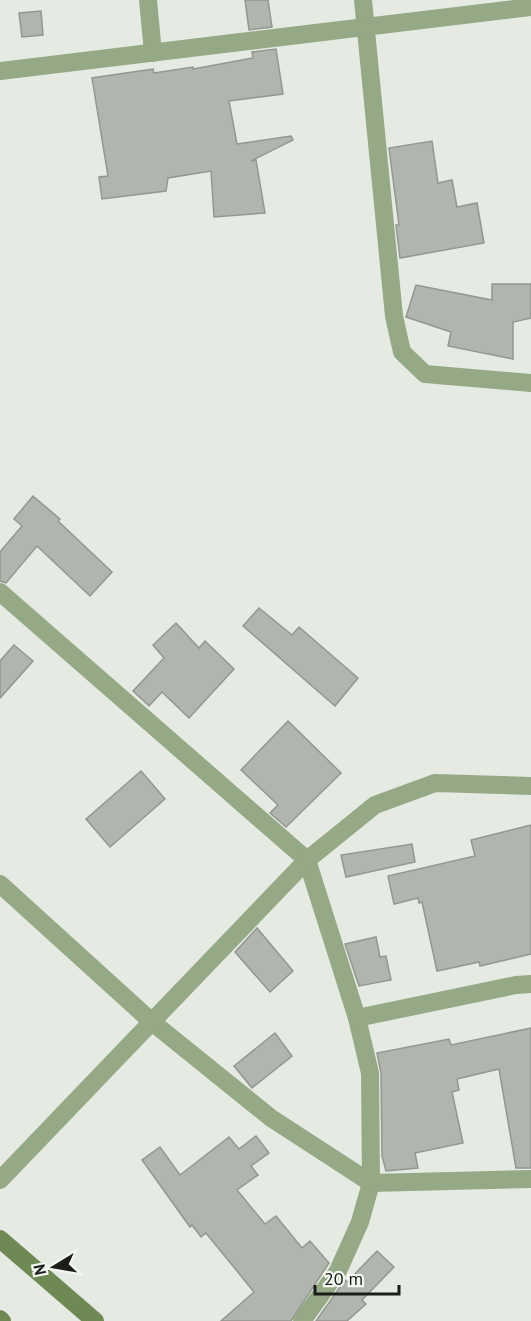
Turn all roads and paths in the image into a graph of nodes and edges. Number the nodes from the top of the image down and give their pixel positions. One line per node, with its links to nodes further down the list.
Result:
1 (148, 0): 5 (street)
2 (363, 0): 4 (street)
3 (531, 7): 4 (street)
4 (366, 27): 5 (street); 7 (street)
5 (153, 52): 6 (street)
6 (0, 71)
7 (531, 383)
8 (0, 592): 10 (street)
9 (531, 786): 10 (street)
10 (307, 860): 13 (street); 14 (street)
11 (0, 884): 14 (street)
12 (531, 984): 13 (street)
13 (357, 1018): 17 (street)
14 (152, 1022): 16 (street); 17 (street)
15 (531, 1179): 17 (street)
16 (0, 1180)
17 (371, 1183): 20 (street)
18 (0, 1239): 19 (main road)
19 (95, 1321)
20 (302, 1321)

